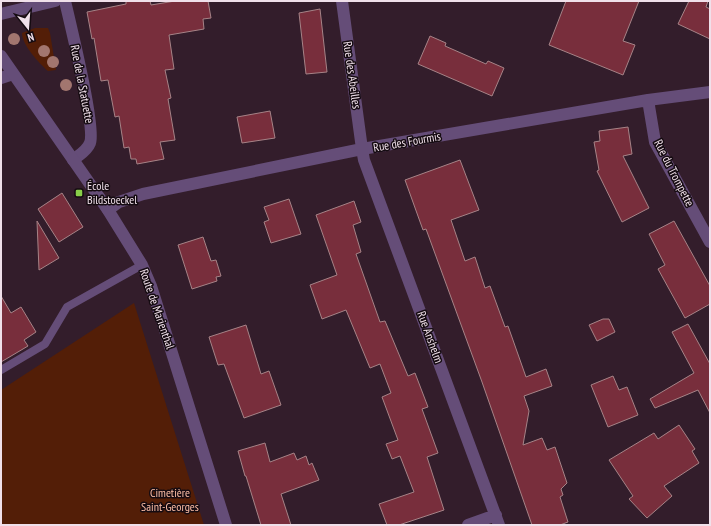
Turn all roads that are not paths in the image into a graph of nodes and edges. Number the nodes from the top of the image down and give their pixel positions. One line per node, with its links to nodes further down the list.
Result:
1 (55, 1): 4 (street)
2 (65, 1): 11 (street, Rue de la Statuette)
3 (342, 1): 10 (street, Rue des Abeilles)
4 (1, 14)
5 (1, 56): 6 (street, Route de Marienthal)
6 (13, 74): 7 (street); 11 (street, Route de Marienthal)
7 (1, 78)
8 (710, 92): 9 (street, Rue des Fourmis)
9 (648, 100): 10 (street, Rue des Fourmis); 13 (street, Rue du Trompette)
10 (362, 149): 12 (street, Rue des Fourmis); 16 (street, Rue Anshelm)
11 (73, 160): 12 (street, Route de Marienthal)
12 (108, 210): 14 (street, Route de Marienthal)
13 (710, 242)
14 (142, 265): 15 (lane); 17 (street, Route de Marienthal)
15 (1, 370)
16 (498, 520): 18 (street)
17 (226, 525)
18 (468, 525)

